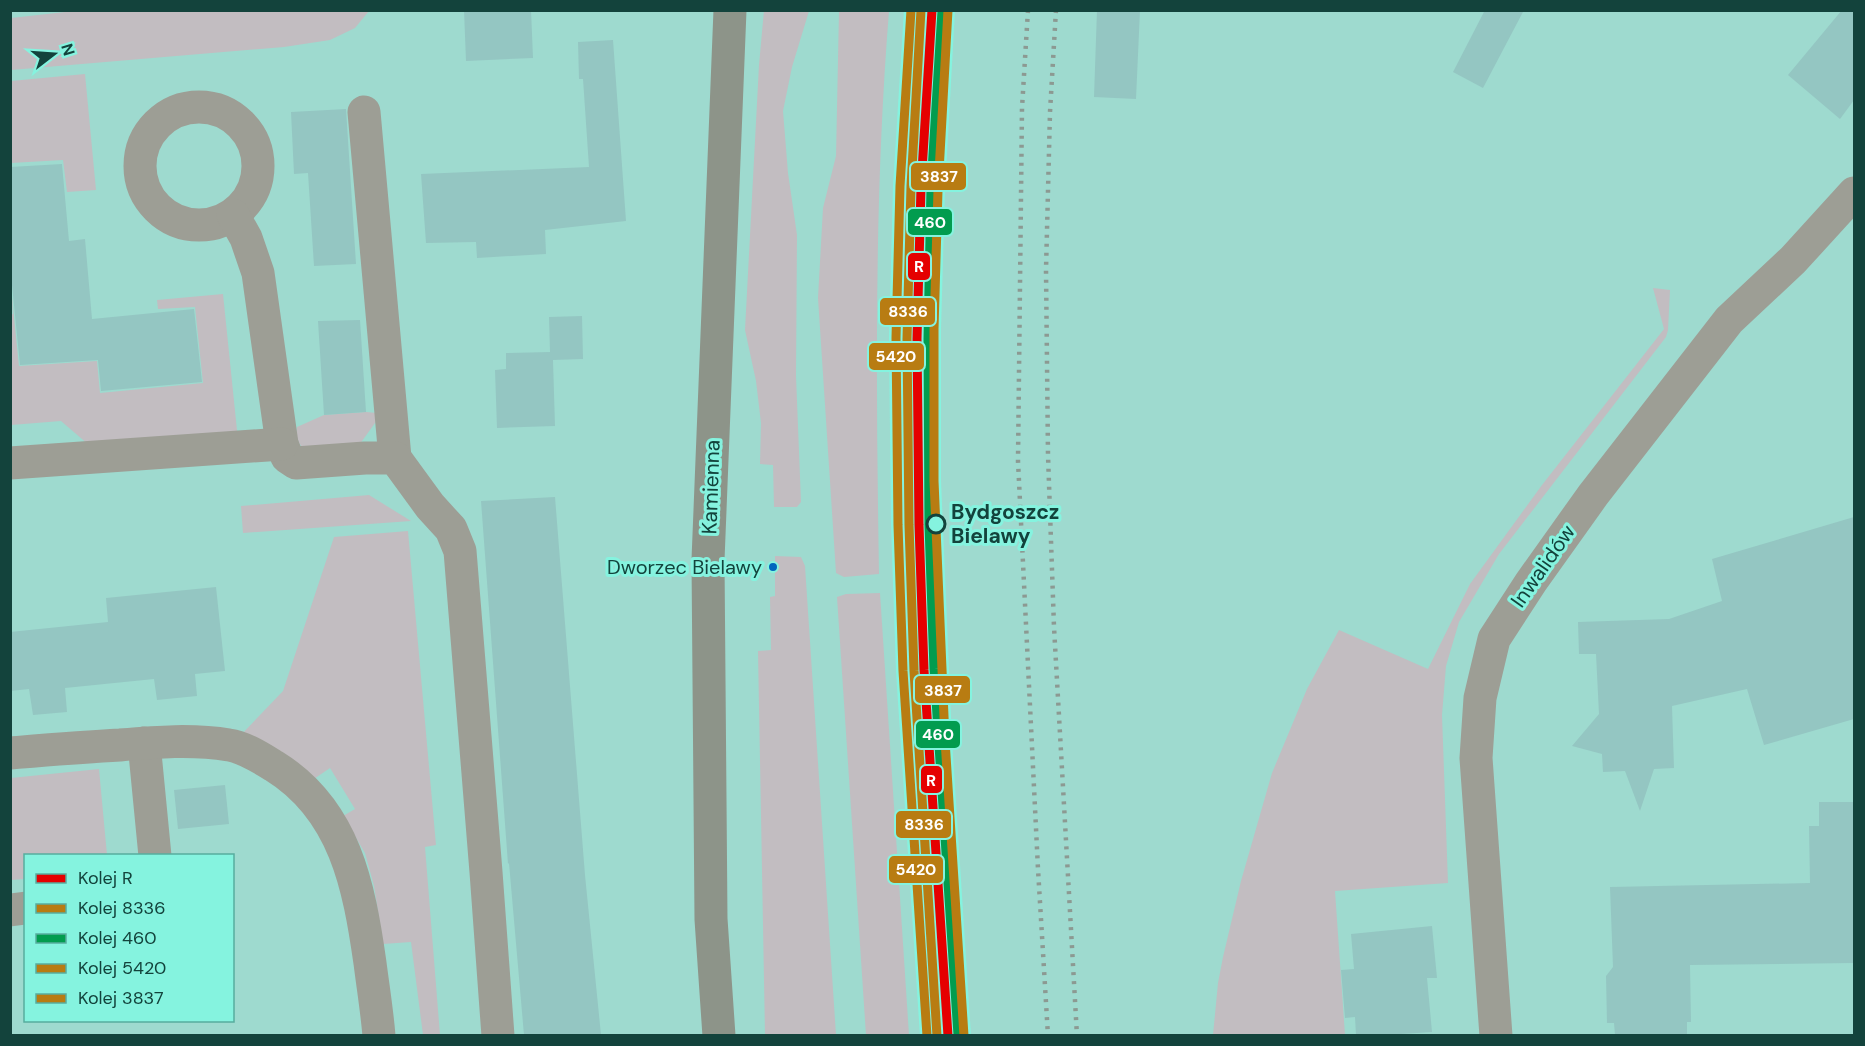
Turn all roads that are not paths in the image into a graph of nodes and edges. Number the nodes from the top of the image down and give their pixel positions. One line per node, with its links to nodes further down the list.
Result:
1 (730, 10): 13 (main road, Kamienna)
2 (364, 112): 6 (street)
3 (1854, 193): 14 (street, Inwalidów)
4 (233, 215): 5 (street)
5 (282, 444): 6 (street); 7 (street)
6 (395, 458): 12 (street)
7 (10, 463)
8 (144, 743): 9 (street); 10 (street); 11 (street)
9 (10, 753)
10 (155, 854)
11 (379, 1035)
12 (498, 1035)
13 (719, 1035)
14 (1496, 1035)

